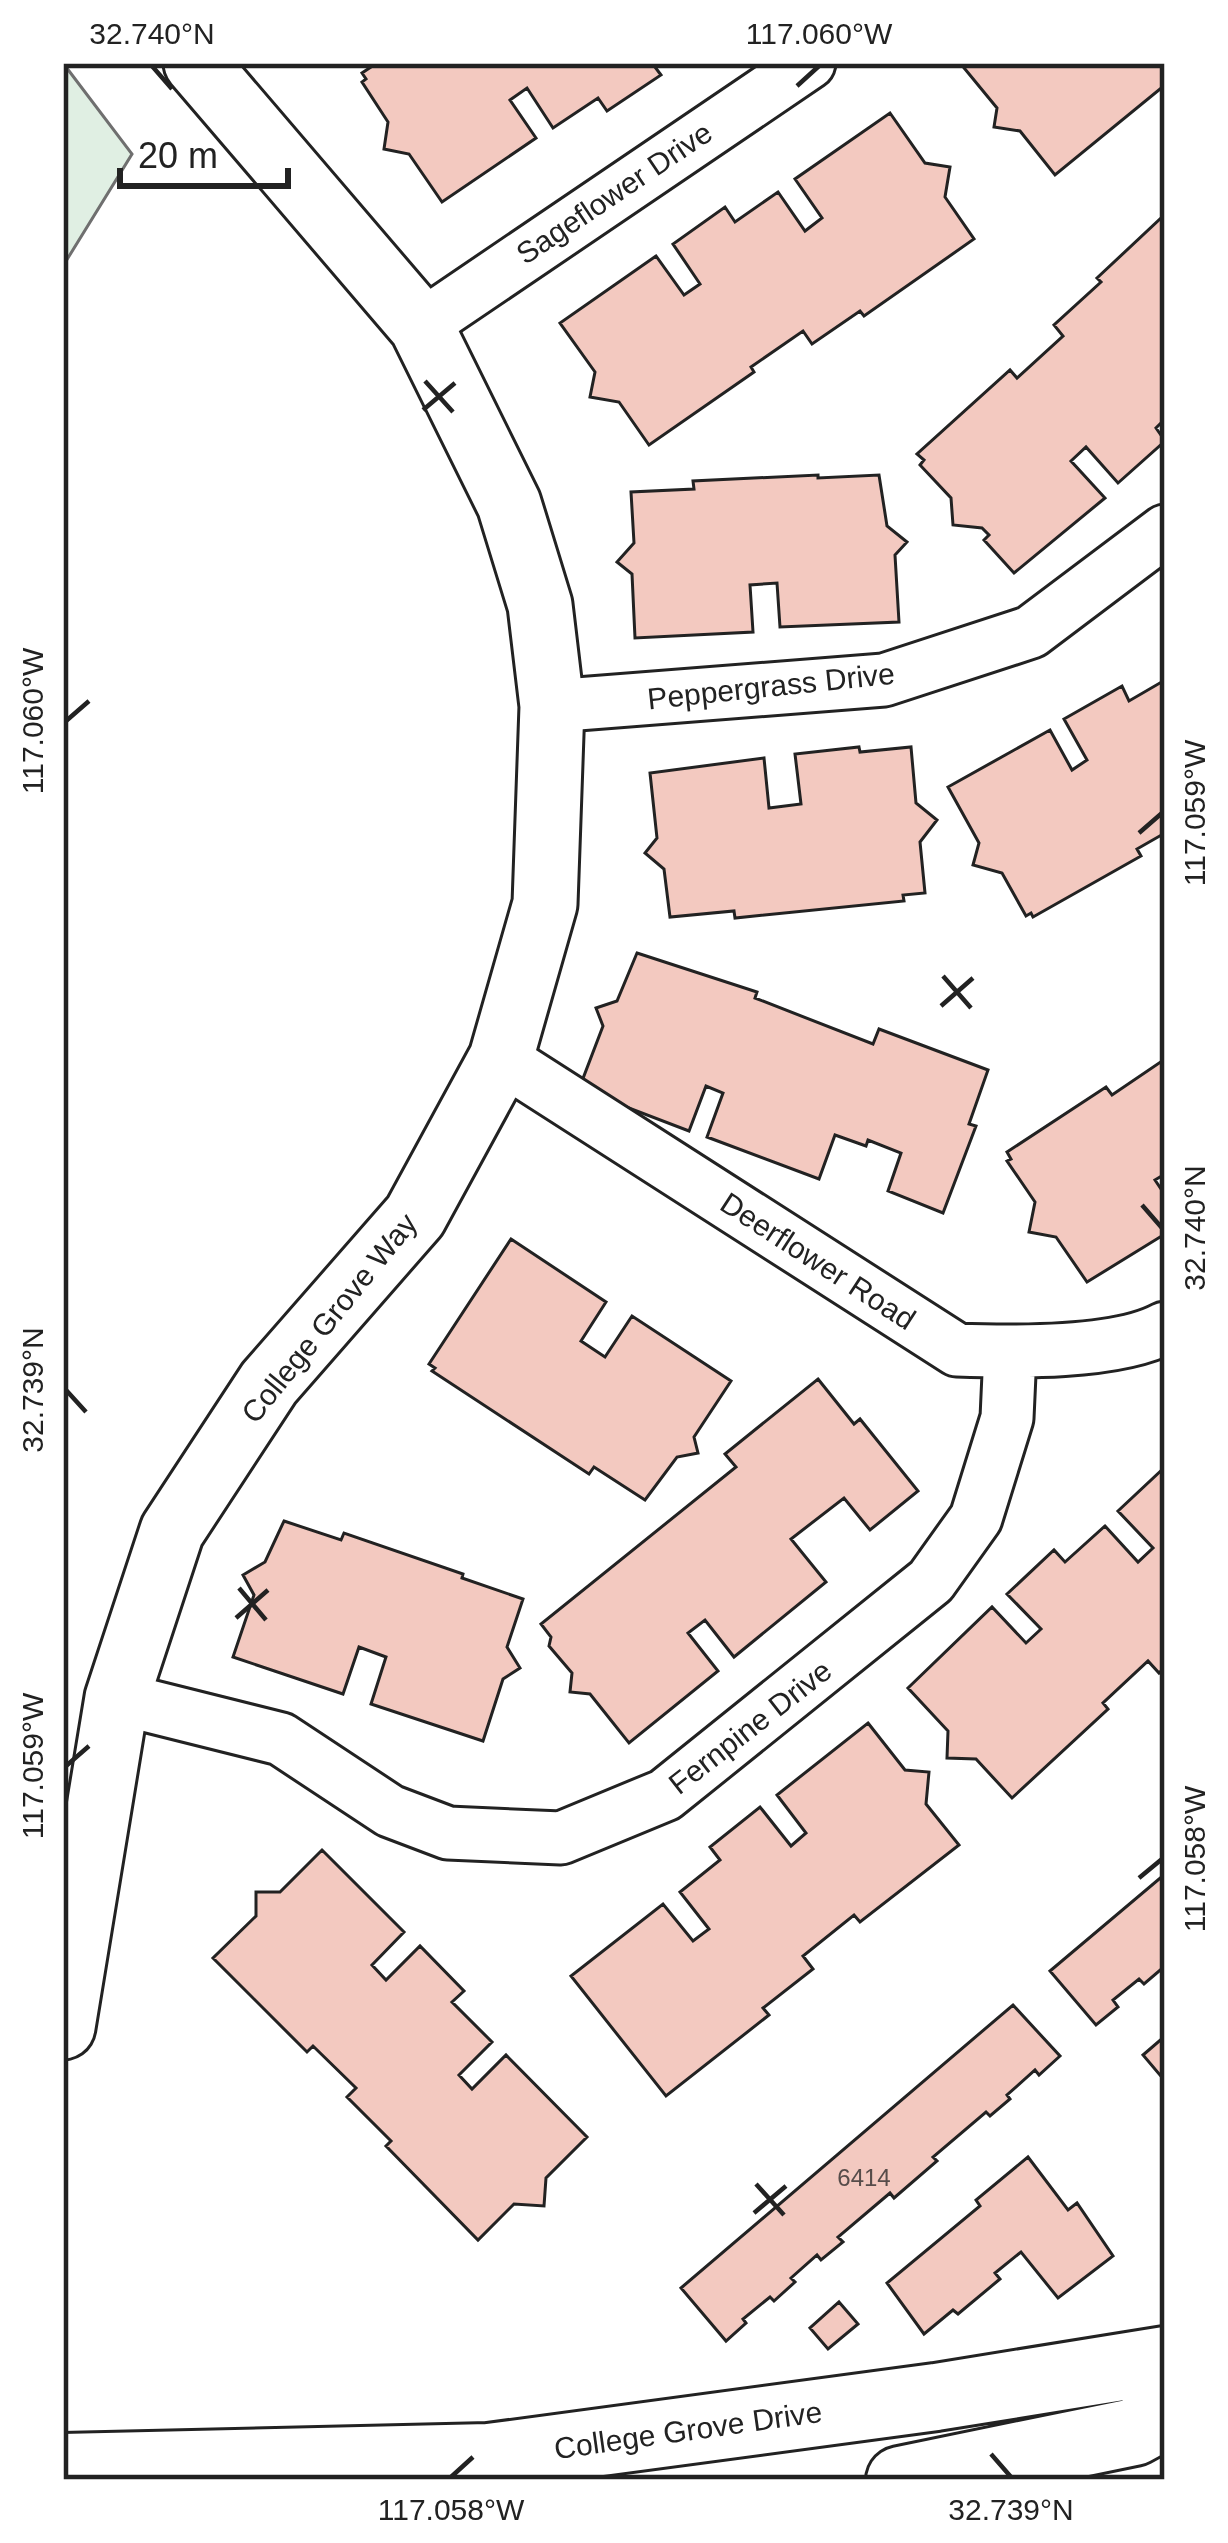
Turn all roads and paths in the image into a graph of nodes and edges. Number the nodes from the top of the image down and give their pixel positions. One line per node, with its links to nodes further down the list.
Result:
1 (196, 63): 3 (street, College Grove Way)
2 (808, 63): 3 (street, Sageflower Drive)
3 (421, 326): 5 (street, College Grove Way)
4 (1165, 531): 5 (street, Peppergrass Drive)
5 (552, 706): 6 (street, College Grove Way)
6 (501, 1058): 8 (street, Deerflower Road); 9 (street, College Grove Way)
7 (1165, 1328): 8 (street, Deerflower Road)
8 (1010, 1352): 9 (street, Fernpine Drive)
9 (117, 1698): 10 (street, College Grove Way)
10 (63, 2027)
11 (1165, 2360): 13 (main road, College Grove Drive)
12 (1165, 2415): 14 (main road)
13 (63, 2473)
14 (900, 2480)

